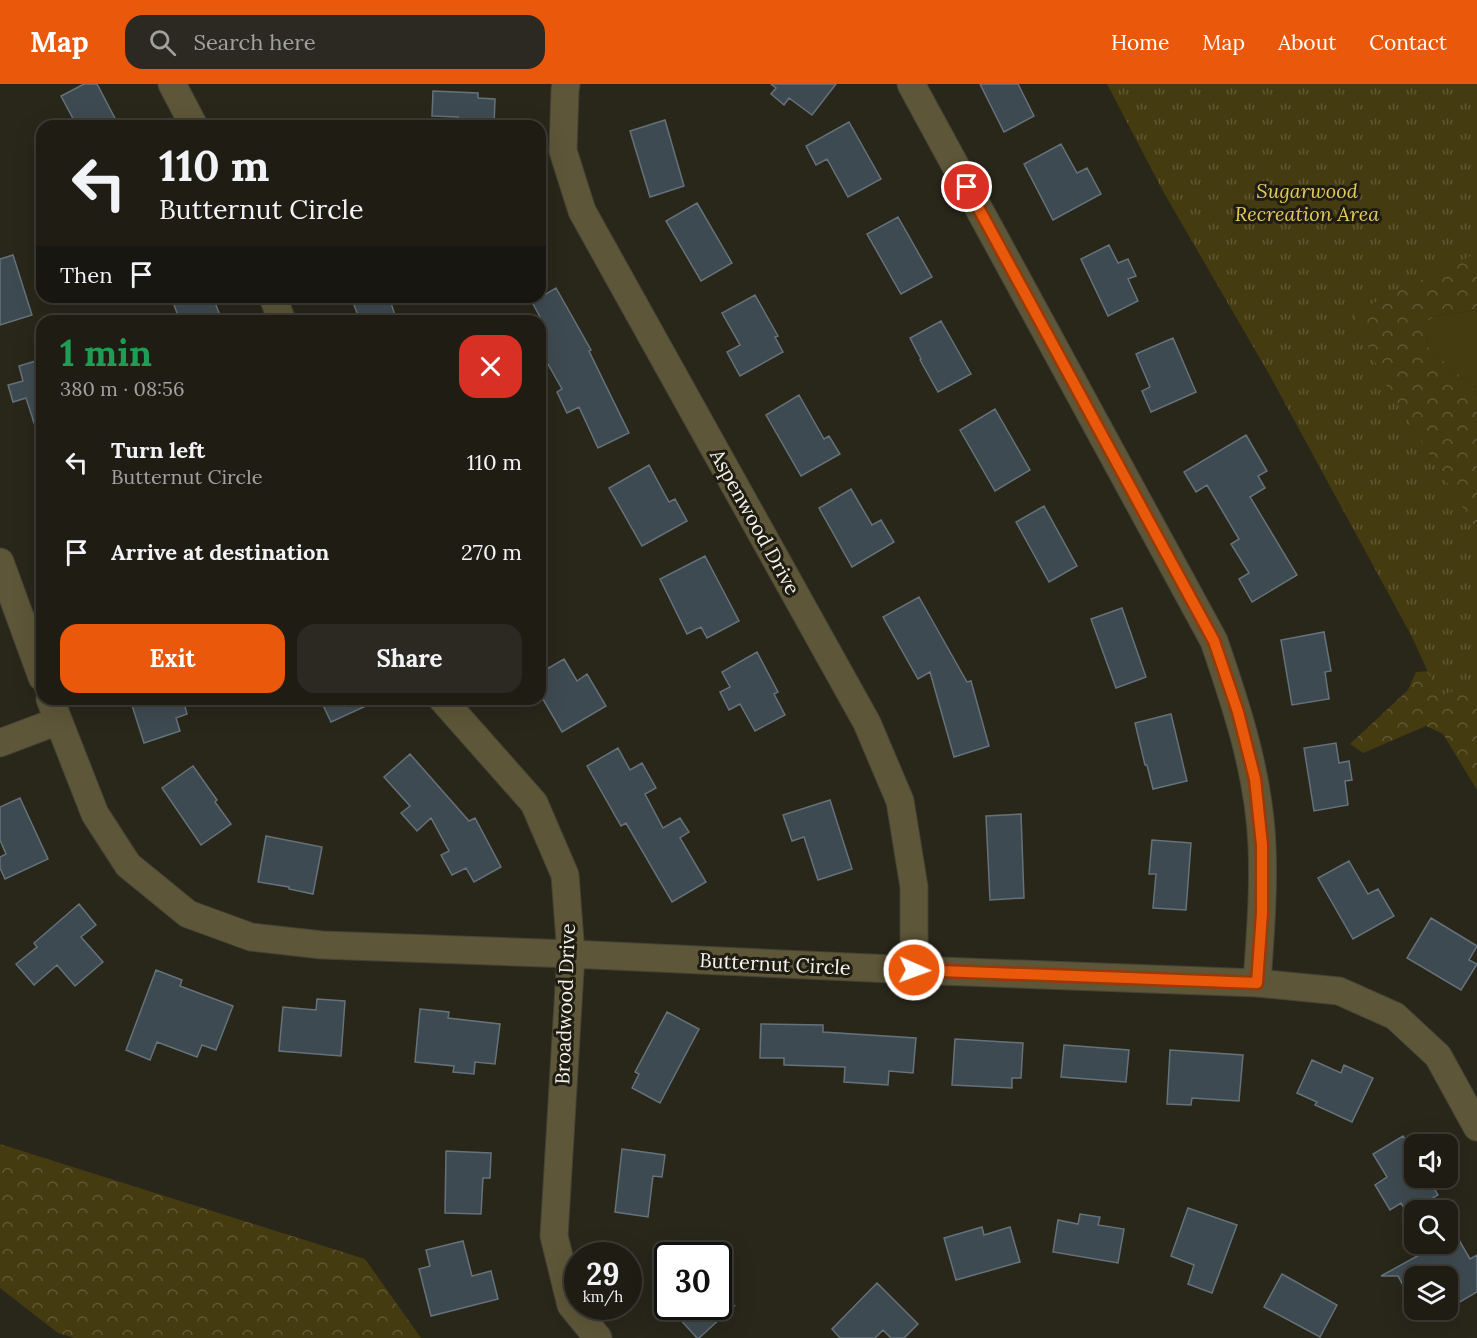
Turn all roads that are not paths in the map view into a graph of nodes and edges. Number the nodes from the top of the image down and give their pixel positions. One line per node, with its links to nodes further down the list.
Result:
1 (172, 84): 4 (street)
2 (566, 84): 11 (street, Aspenwood Drive)
3 (911, 84): 12 (street)
4 (191, 120)
5 (0, 562): 6 (street)
6 (36, 661)
7 (447, 705): 10 (street, Broadwood Drive)
8 (54, 710): 9 (street); 10 (street, Butternut Circle)
9 (0, 743)
10 (571, 954): 11 (street, Butternut Circle); 14 (street, Broadwood Drive)
11 (914, 970): 12 (street, Butternut Circle)
12 (1257, 983): 13 (street, Butternut Circle)
13 (1477, 1127)
14 (598, 1338)

